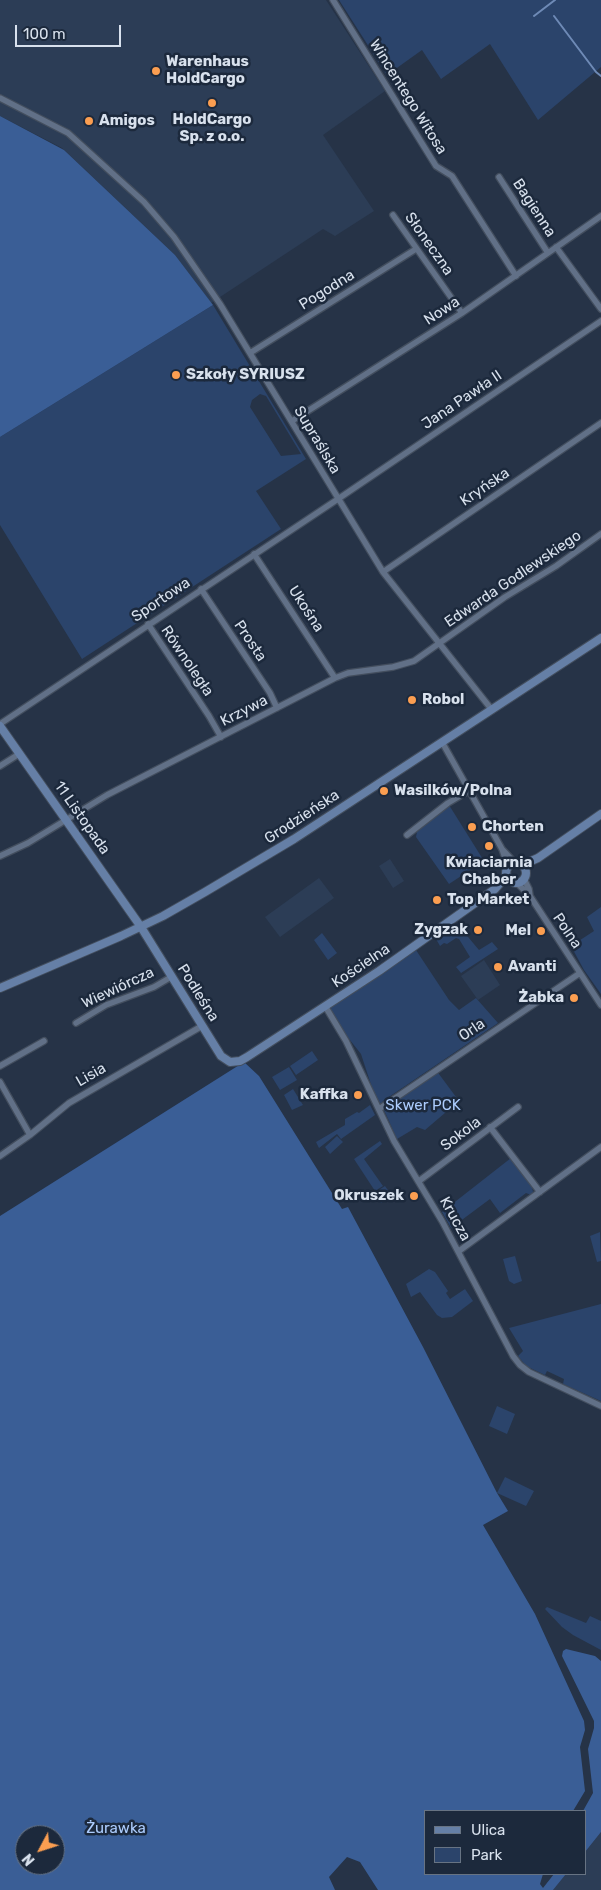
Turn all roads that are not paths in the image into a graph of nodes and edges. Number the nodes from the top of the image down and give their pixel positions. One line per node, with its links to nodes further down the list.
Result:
1 (333, 0): 9 (street, Wincentego Witosa)
2 (0, 98): 13 (street, Supraślska)
3 (499, 178): 8 (street, Bagienna)
4 (393, 215): 7 (street, Słoneczna)
5 (601, 216): 6 (street, Nowa)
6 (556, 247): 8 (street, Nowa); 10 (street)
7 (416, 249): 11 (street, Słoneczna); 13 (street, Pogodna)
8 (548, 253): 9 (street, Nowa)
9 (516, 276): 11 (street, Nowa)
10 (601, 309)
11 (462, 313): 14 (street, Nowa)
12 (601, 321): 16 (street, Jana Pawła II)
13 (250, 353): 14 (street, Supraślska)
14 (292, 421): 16 (street, Supraślska)
15 (601, 422): 19 (street, Kryńska)
16 (338, 499): 18 (street, Sportowa); 19 (street, Supraślska)
17 (601, 534): 23 (street, Edwarda Godlewskiego)
18 (254, 554): 20 (street, Sportowa); 24 (street, Ukośna)
19 (383, 572): 23 (street, Supraślska)
20 (201, 589): 21 (street, Sportowa); 25 (street, Prosta)
21 (148, 624): 27 (street, Sportowa); 28 (street, Równoległa)
22 (601, 638): 26 (street, Grodzieńska)
23 (440, 644): 24 (street, Krzywa); 26 (street, Supraślska)
24 (335, 678): 25 (street, Krzywa)
25 (277, 708): 28 (street, Krzywa)
26 (492, 710): 29 (street, Grodzieńska)
27 (0, 725): 30 (street, 11 Listopada)
28 (220, 737): 34 (street, Krzywa)
29 (442, 742): 32 (street, Polna); 38 (street, Grodzieńska)
30 (19, 754): 31 (street); 34 (street, 11 Listopada)
31 (0, 766)
32 (470, 790): 35 (street); 37 (street, Polna)
33 (601, 814): 37 (street, Kościelna)
34 (66, 820): 36 (street, Krzywa); 38 (street, 11 Listopada)
35 (407, 835)
36 (0, 856)
37 (516, 873): 39 (street, Polna); 43 (street, Kościelna)
38 (142, 926): 40 (street, Podleśna); 41 (street, Grodzieńska)
39 (580, 973): 42 (street, Polna); 51 (street, Orla)
40 (171, 976): 44 (street, Wiewiórcza); 45 (street, Podleśna)
41 (0, 988)
42 (601, 1005)
43 (325, 1006): 47 (street, Kościelna); 51 (street, Krucza)
44 (76, 1023)
45 (202, 1026): 47 (street, Podleśna); 53 (street, Lisia)
46 (44, 1041): 48 (street)
47 (240, 1061)
48 (0, 1066)
49 (0, 1082): 53 (street)
50 (518, 1107): 52 (street, Sokola)
51 (379, 1108): 56 (street, Krucza)
52 (490, 1127): 56 (street, Sokola); 57 (street)
53 (30, 1135): 55 (street, Lisia)
54 (601, 1147): 57 (street)
55 (0, 1156)
56 (419, 1181): 58 (street, Krucza)
57 (540, 1192): 58 (street)
58 (459, 1251): 59 (street, Krucza)
59 (601, 1406)

